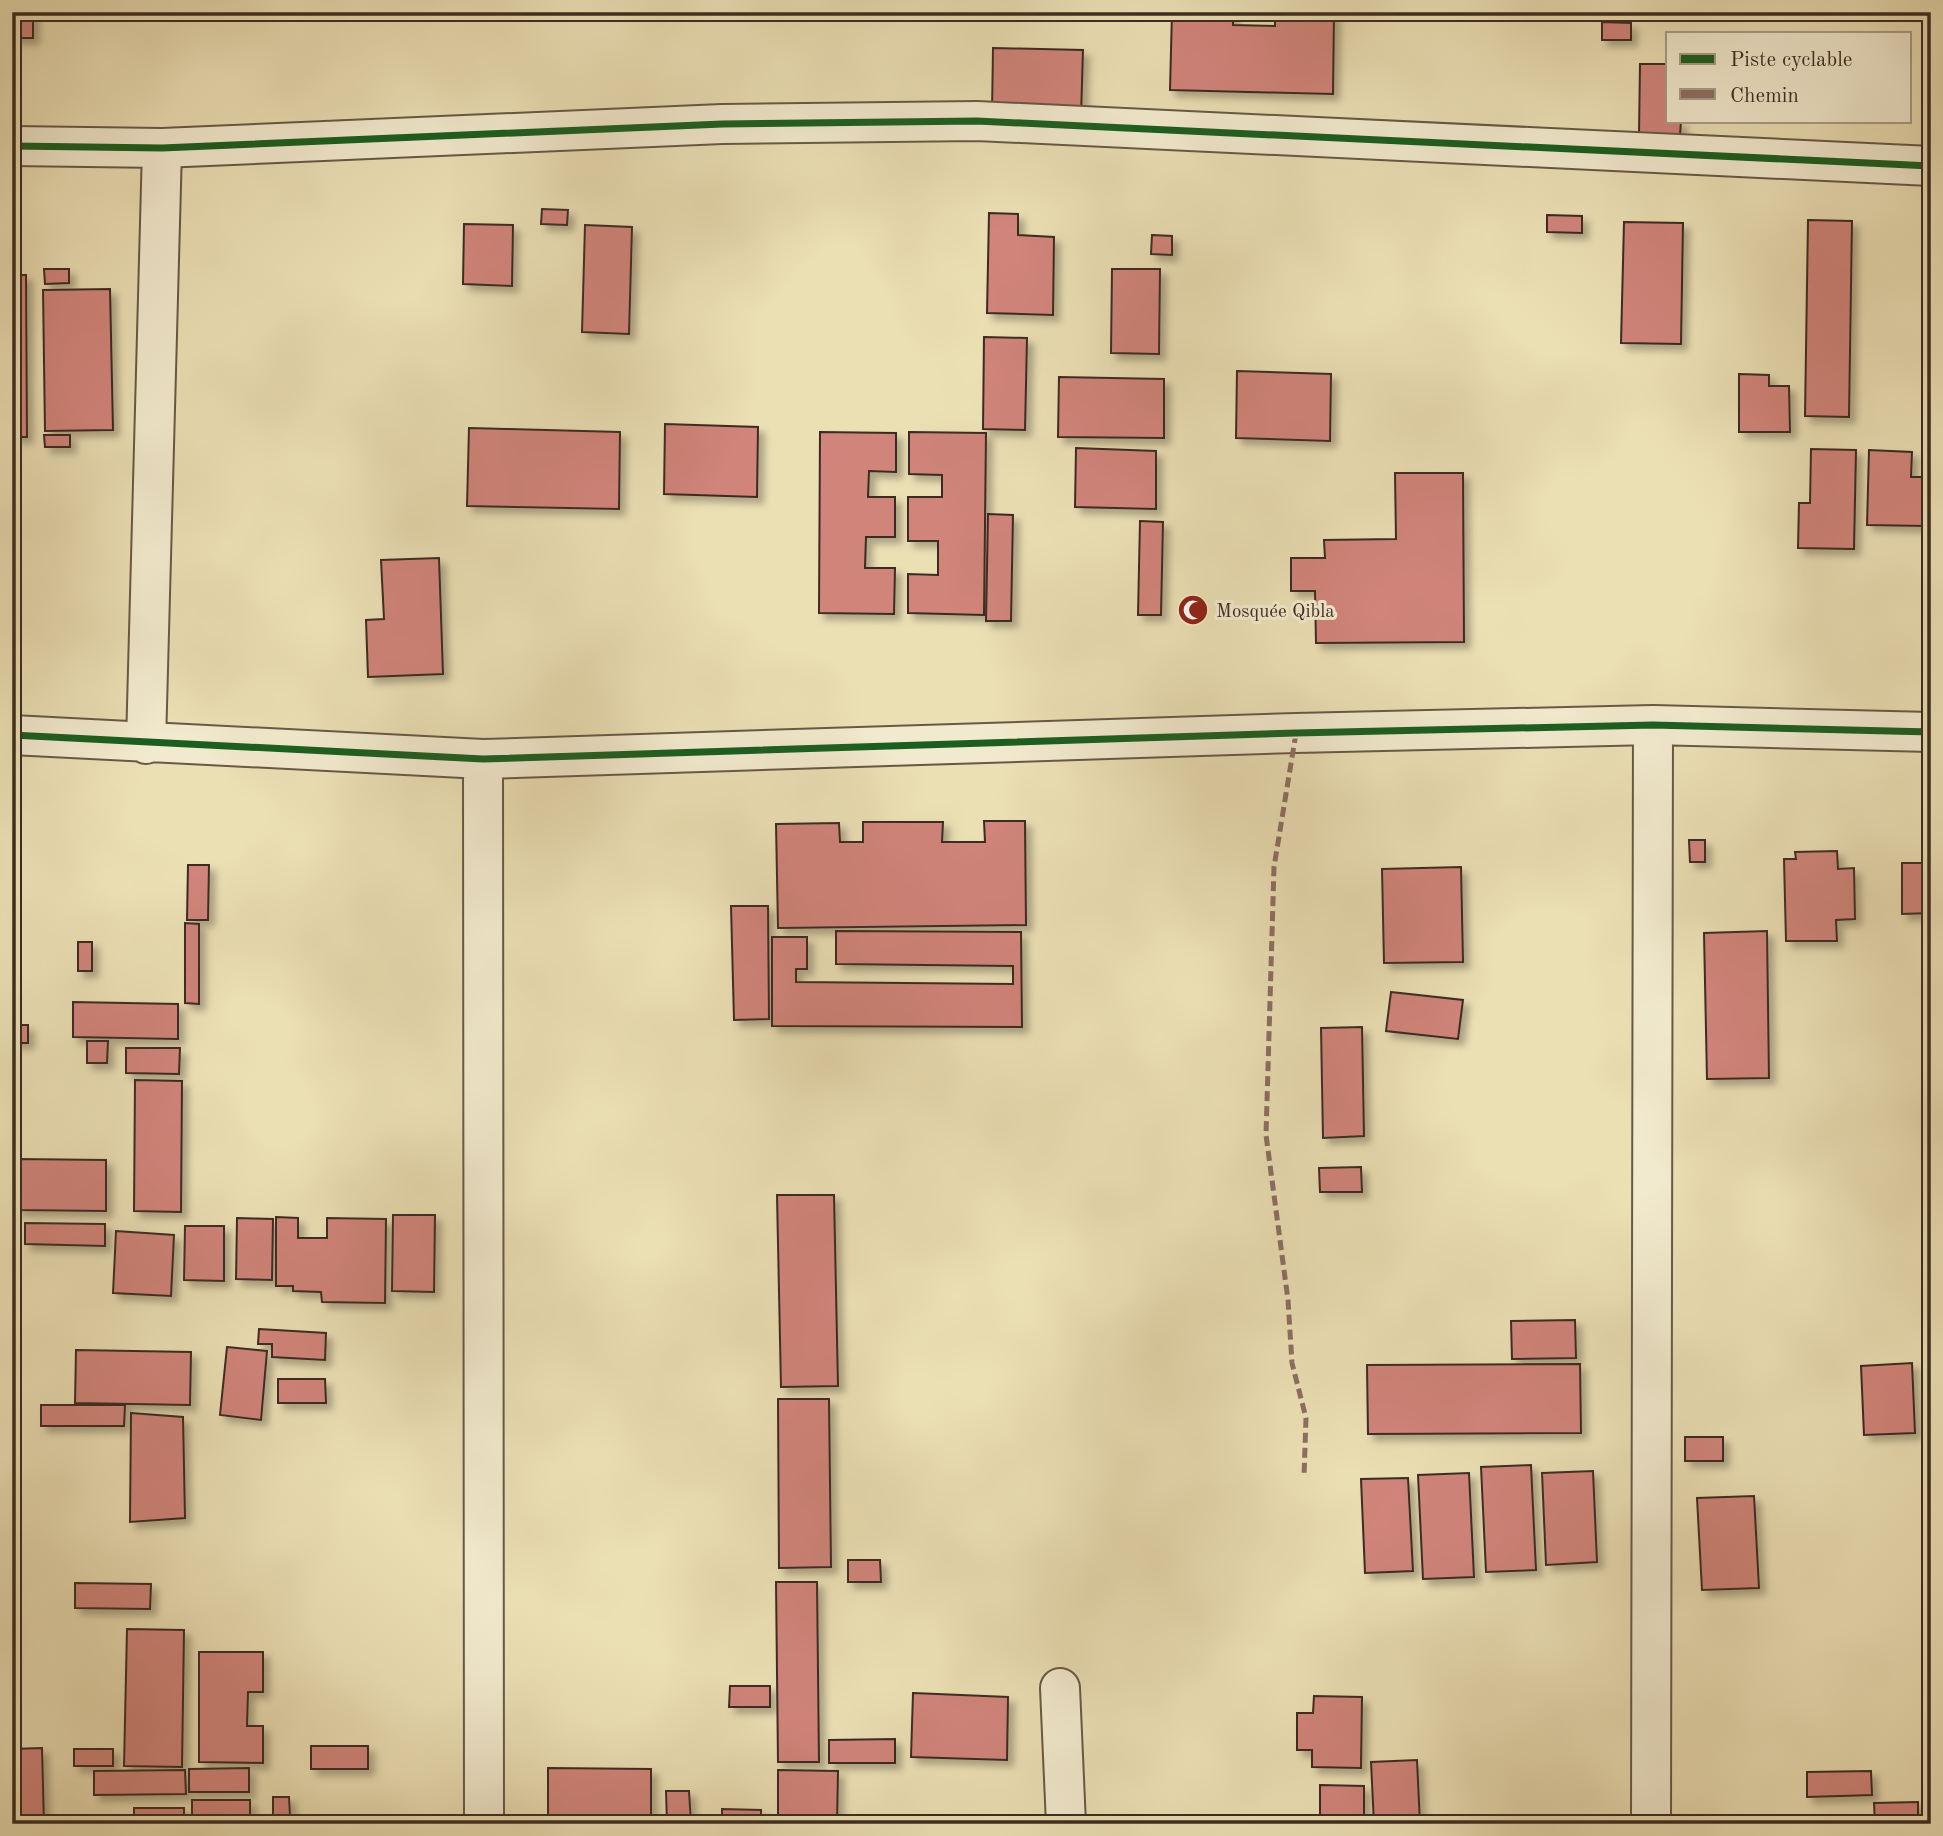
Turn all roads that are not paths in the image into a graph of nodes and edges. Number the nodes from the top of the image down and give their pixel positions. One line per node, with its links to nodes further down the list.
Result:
1 (12, 146): 2 (street)
2 (162, 148): 3 (street); 7 (street)
3 (1931, 166)
4 (1653, 725): 5 (street); 8 (street); 12 (street)
5 (1931, 732)
6 (12, 735): 7 (street)
7 (146, 744): 8 (street)
8 (483, 759): 10 (street)
9 (1060, 1688): 11 (street)
10 (484, 1824)
11 (1066, 1824)
12 (1651, 1824)

